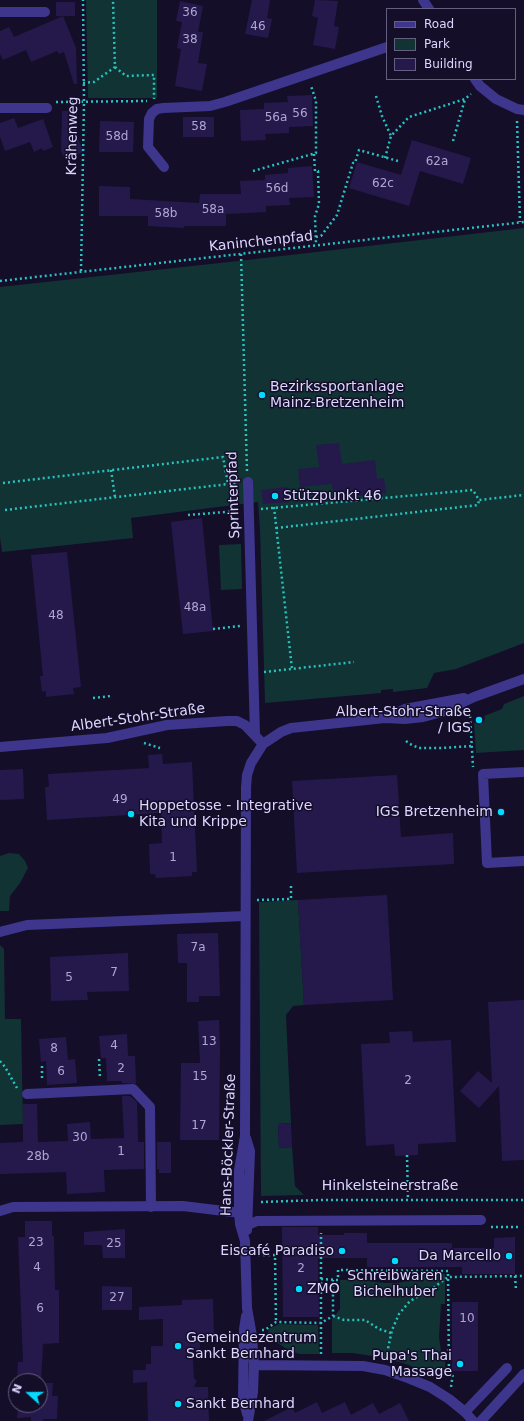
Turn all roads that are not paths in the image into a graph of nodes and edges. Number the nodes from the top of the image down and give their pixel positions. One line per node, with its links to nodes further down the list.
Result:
1 (0, 12): 2 (street)
2 (45, 12)
3 (386, 47): 8 (street)
4 (478, 82): 7 (street)
5 (51, 105): 6 (street)
6 (0, 108)
7 (521, 112)
8 (164, 167)
9 (248, 482): 13 (street, Sprinterpfad)
10 (524, 679): 11 (street)
11 (513, 684): 12 (street); 14 (street)
12 (524, 685)
13 (255, 735): 14 (street, Albert-Stohr-Straße); 15 (street, Albert-Stohr-Straße)
14 (263, 744): 18 (street, Hans-Böckler-Straße)
15 (0, 747)
16 (524, 772): 17 (street)
17 (524, 861)
18 (245, 916): 19 (street); 21 (street, Hans-Böckler-Straße)
19 (0, 932)
20 (27, 1094): 22 (street)
21 (245, 1136): 24 (street, Hans-Böckler-Straße); 26 (street)
22 (151, 1207): 23 (street); 24 (street)
23 (0, 1211)
24 (239, 1212): 26 (street, Hans-Böckler-Straße)
25 (481, 1220): 26 (street)
26 (244, 1225): 27 (street, Hans-Böckler-Straße)
27 (247, 1308): 28 (street, Hans-Böckler-Straße); 32 (street)
28 (254, 1365): 31 (street); 32 (street, Hans-Böckler-Straße)
29 (507, 1368): 31 (street)
30 (524, 1374): 34 (street)
31 (465, 1412): 33 (street)
32 (248, 1420)
33 (473, 1421)
34 (481, 1421)

